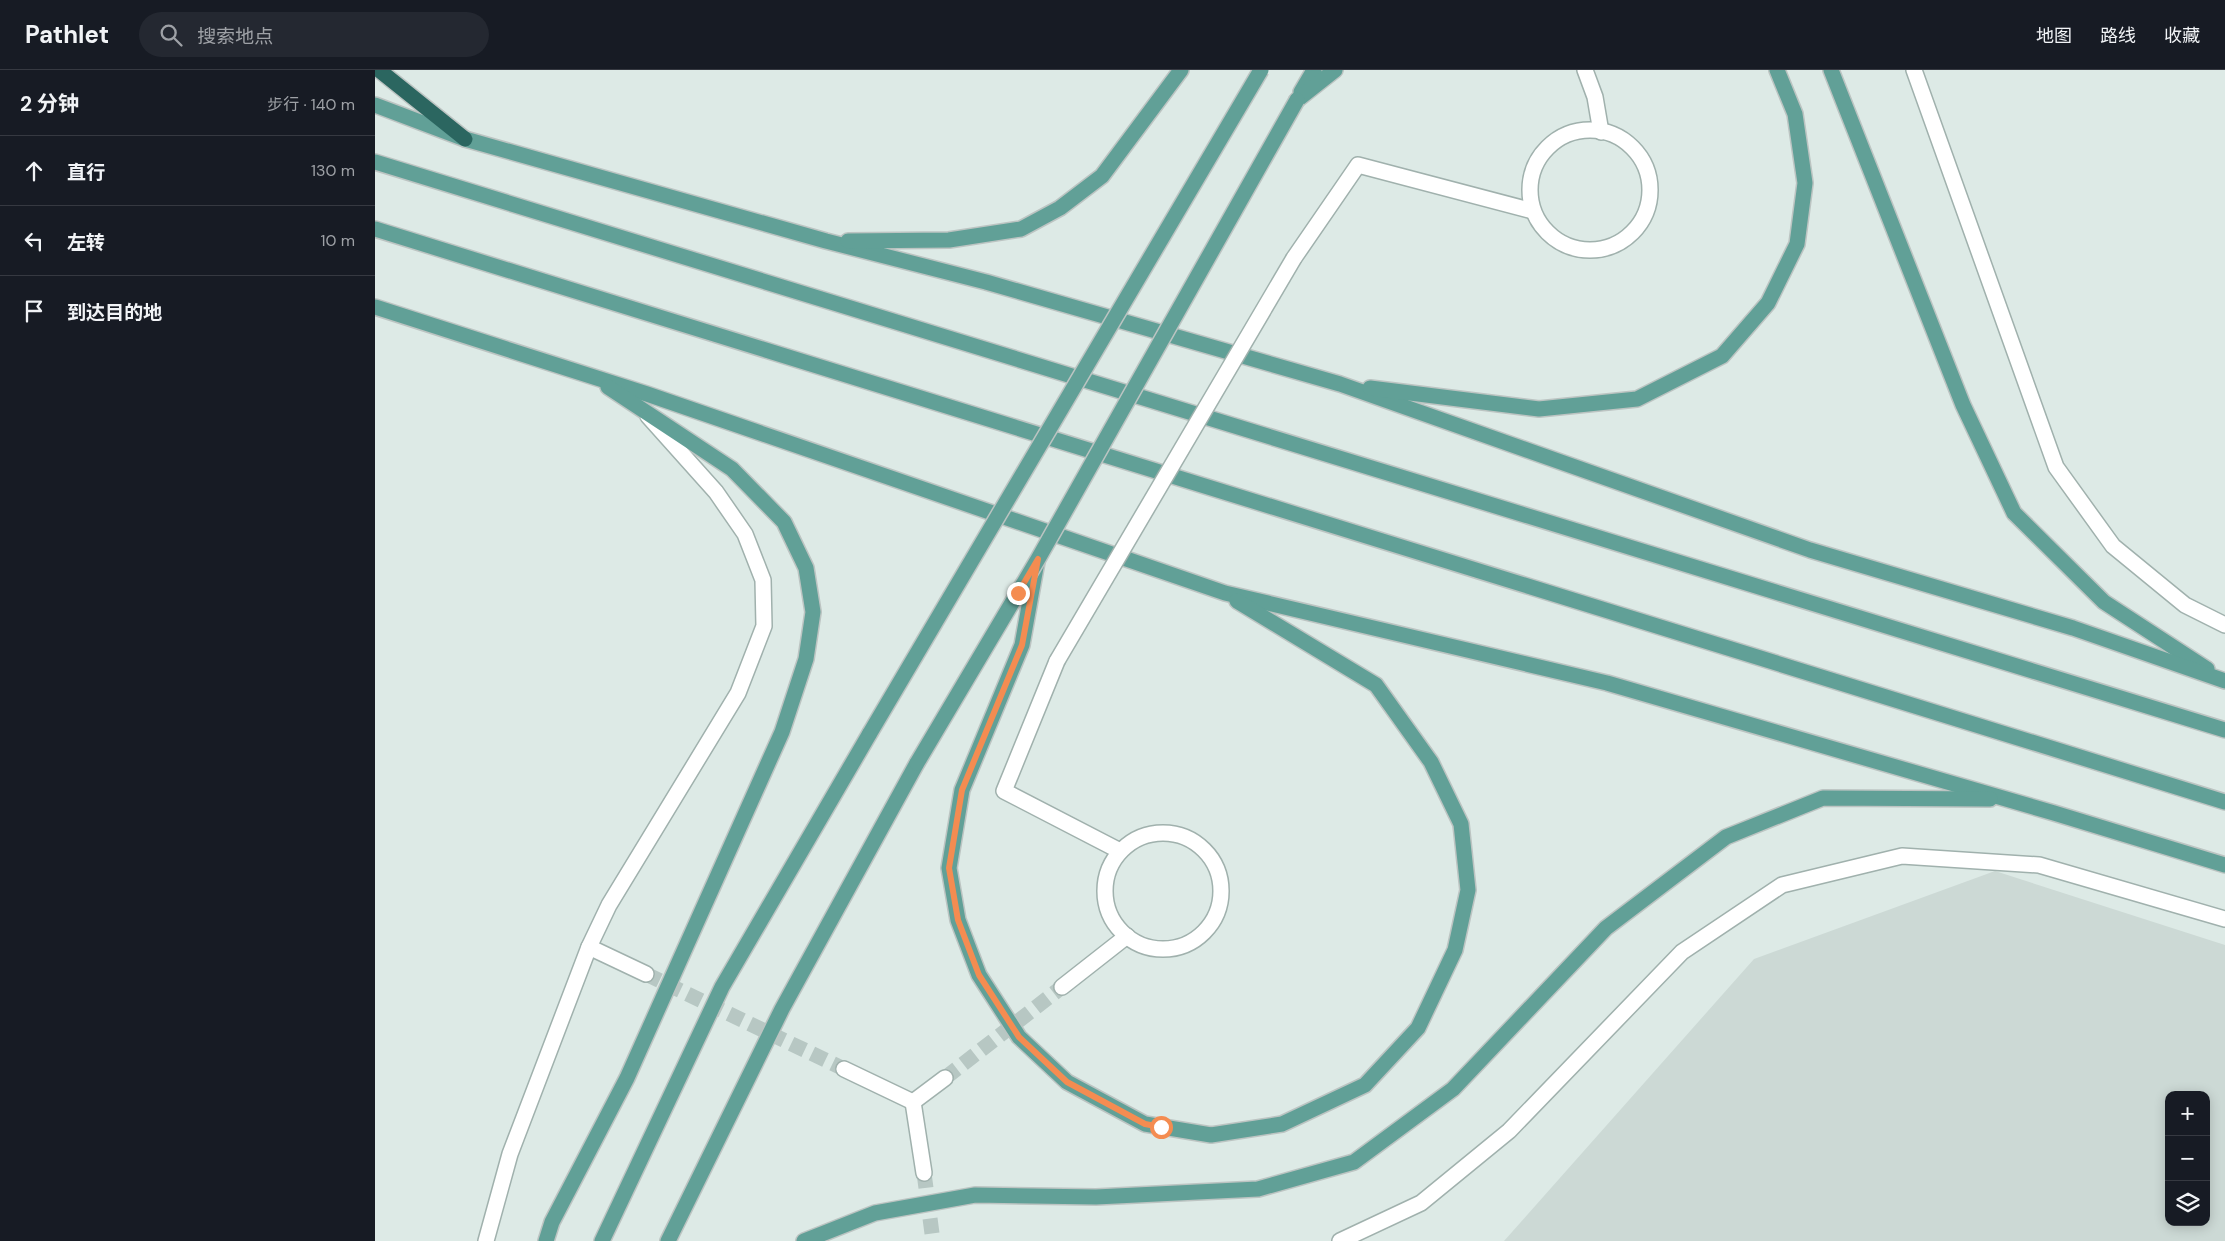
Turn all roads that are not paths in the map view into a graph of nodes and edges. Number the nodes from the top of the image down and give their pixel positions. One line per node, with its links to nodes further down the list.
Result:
1 (379, 70): 13 (highway)
2 (1181, 70): 17 (main road)
3 (1261, 70): 42 (main road, bridge)
4 (1314, 70): 10 (main road)
5 (1335, 70): 10 (main road)
6 (1585, 70): 12 (street)
7 (1777, 70): 20 (main road)
8 (1831, 70): 25 (main road)
9 (1914, 70): 24 (street)
10 (1297, 100): 22 (main road, bridge)
11 (375, 104): 13 (main road)
12 (1601, 132): 15 (street); 15 (street)
13 (465, 139): 17 (main road)
14 (375, 162): 26 (main road)
15 (1533, 211): 29 (street, bridge)
16 (375, 229): 28 (main road)
17 (826, 241): 20 (main road)
18 (375, 307): 19 (main road)
19 (592, 377): 21 (main road); 23 (main road)
20 (1340, 384): 25 (main road)
21 (640, 408): 33 (street); 41 (main road)
22 (1038, 559): 23 (main road); 43 (main road, bridge)
23 (1225, 593): 27 (main road)
24 (2225, 625)
25 (2225, 681)
26 (2225, 730)
27 (2007, 799): 30 (main road); 44 (main road)
28 (2225, 802)
29 (1120, 851): 32 (street); 32 (street)
30 (2225, 865)
31 (2225, 919): 45 (street)
32 (1127, 936): 35 (street)
33 (589, 947): 34 (street); 40 (street)
34 (646, 974)
35 (1063, 988)
36 (844, 1069): 38 (street)
37 (945, 1078): 38 (street)
38 (913, 1102): 39 (street)
39 (924, 1173)
40 (486, 1241)
41 (547, 1241)
42 (602, 1241)
43 (668, 1241)
44 (804, 1241)
45 (1340, 1241)

